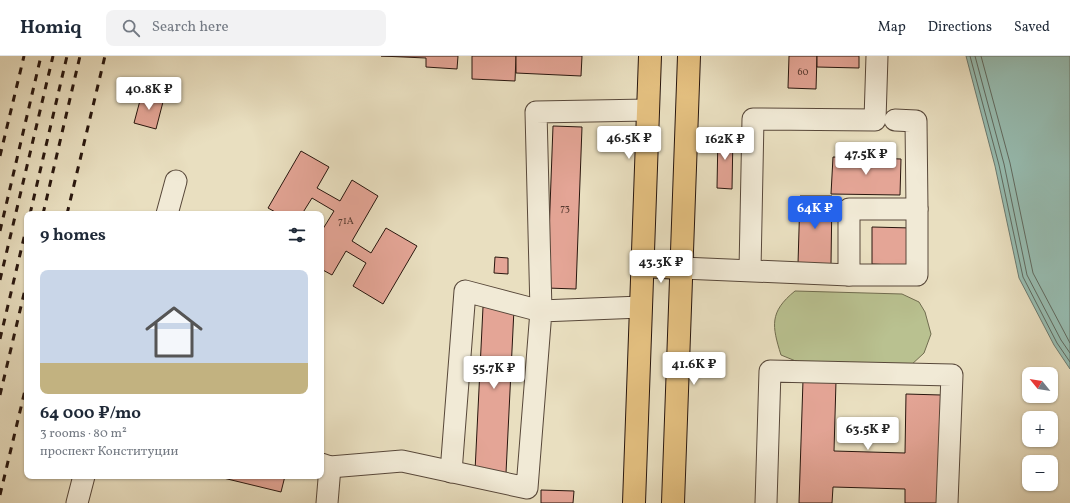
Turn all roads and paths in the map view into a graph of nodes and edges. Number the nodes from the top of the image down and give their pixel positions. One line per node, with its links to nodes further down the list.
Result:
1 (650, 56): 4 (main road)
2 (689, 56): 10 (main road)
3 (876, 56): 11 (lane)
4 (648, 110): 9 (main road); 14 (lane)
5 (895, 120): 7 (lane)
6 (176, 181): 8 (lane)
7 (916, 209): 12 (lane); 12 (lane)
8 (168, 211)
9 (642, 266): 10 (main road); 13 (main road)
10 (682, 268): 11 (lane); 22 (main road)
11 (750, 270): 12 (lane)
12 (849, 275)
13 (641, 307): 14 (lane); 21 (main road)
14 (540, 311): 16 (lane); 18 (lane)
15 (326, 465): 16 (lane); 20 (lane)
16 (451, 472): 18 (lane)
17 (83, 479): 19 (lane)
18 (527, 496)
19 (77, 503)
20 (327, 503)
21 (634, 503)
22 (673, 503)
23 (766, 503): 24 (lane)
24 (947, 503)

